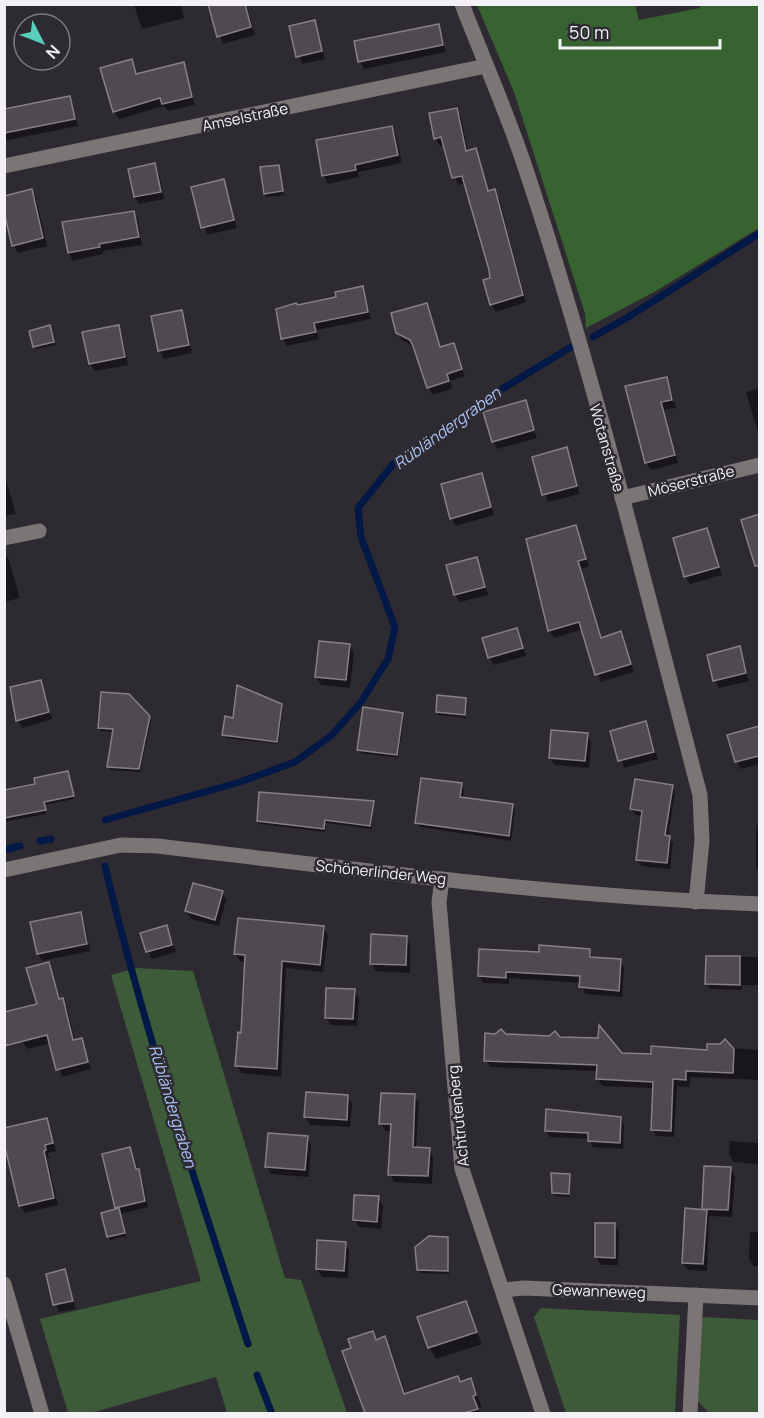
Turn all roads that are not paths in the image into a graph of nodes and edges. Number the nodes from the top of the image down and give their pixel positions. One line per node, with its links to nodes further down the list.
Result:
1 (462, 4): 2 (street, Wotanstraße)
2 (486, 66): 3 (street, Amselstraße); 5 (street, Wotanstraße)
3 (4, 166)
4 (759, 465): 5 (street, Möserstraße)
5 (622, 498): 10 (street, Wotanstraße)
6 (39, 531): 7 (street)
7 (4, 538)
8 (4, 870): 9 (street, Schönerlinder Weg)
9 (442, 879): 10 (street, Schönerlinder Weg); 13 (street, Achtrutenberg)
10 (696, 902): 11 (street, Schönerlinder Weg)
11 (759, 904)
12 (4, 1284): 16 (street)
13 (503, 1290): 14 (street, Gewanneweg); 17 (street, Achtrutenberg)
14 (696, 1295): 15 (street, Gewanneweg); 18 (street)
15 (759, 1298)
16 (42, 1413)
17 (543, 1413)
18 (690, 1413)

